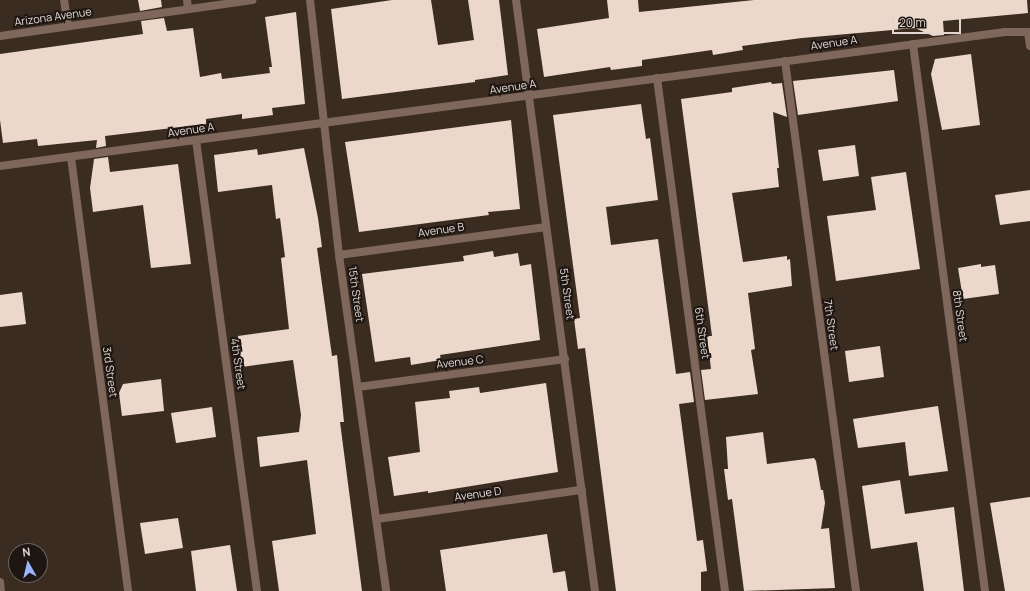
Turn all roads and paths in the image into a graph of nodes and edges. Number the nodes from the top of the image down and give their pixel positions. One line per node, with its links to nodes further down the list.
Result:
1 (64, 0): 7 (lane)
2 (187, 0): 6 (lane)
3 (252, 0): 6 (lane, Arizona Avenue)
4 (310, 0): 14 (lane, 15th Street)
5 (516, 0): 13 (lane, 5th Street)
6 (188, 9): 7 (lane, Arizona Avenue)
7 (68, 26): 8 (lane, Arizona Avenue)
8 (0, 36)
9 (913, 44): 10 (lane, Avenue A); 11 (lane, Avenue A); 32 (lane, 8th Street)
10 (1030, 46)
11 (785, 61): 12 (lane, Avenue A); 31 (lane, 7th Street)
12 (657, 78): 13 (lane, Avenue A); 30 (lane, 6th Street)
13 (529, 96): 14 (lane, Avenue A); 18 (lane, 5th Street)
14 (326, 123): 15 (lane, Avenue A); 19 (lane, 15th Street)
15 (196, 140): 16 (lane, Avenue A); 27 (lane, 4th Street)
16 (70, 157): 17 (lane, Avenue A); 26 (lane, 3rd Street)
17 (0, 166)
18 (546, 227): 19 (lane, Avenue B); 20 (lane, 5th Street)
19 (339, 255): 21 (lane, 15th Street)
20 (565, 359): 21 (lane, Avenue C); 22 (lane, 5th Street)
21 (358, 386): 23 (lane, 15th Street)
22 (582, 490): 23 (lane, Avenue D); 29 (lane, 5th Street)
23 (377, 519): 28 (lane, 15th Street)
24 (0, 582): 25 (lane)
25 (1, 591)
26 (128, 591)
27 (257, 591)
28 (386, 591)
29 (595, 591)
30 (725, 591)
31 (856, 591)
32 (985, 591)

